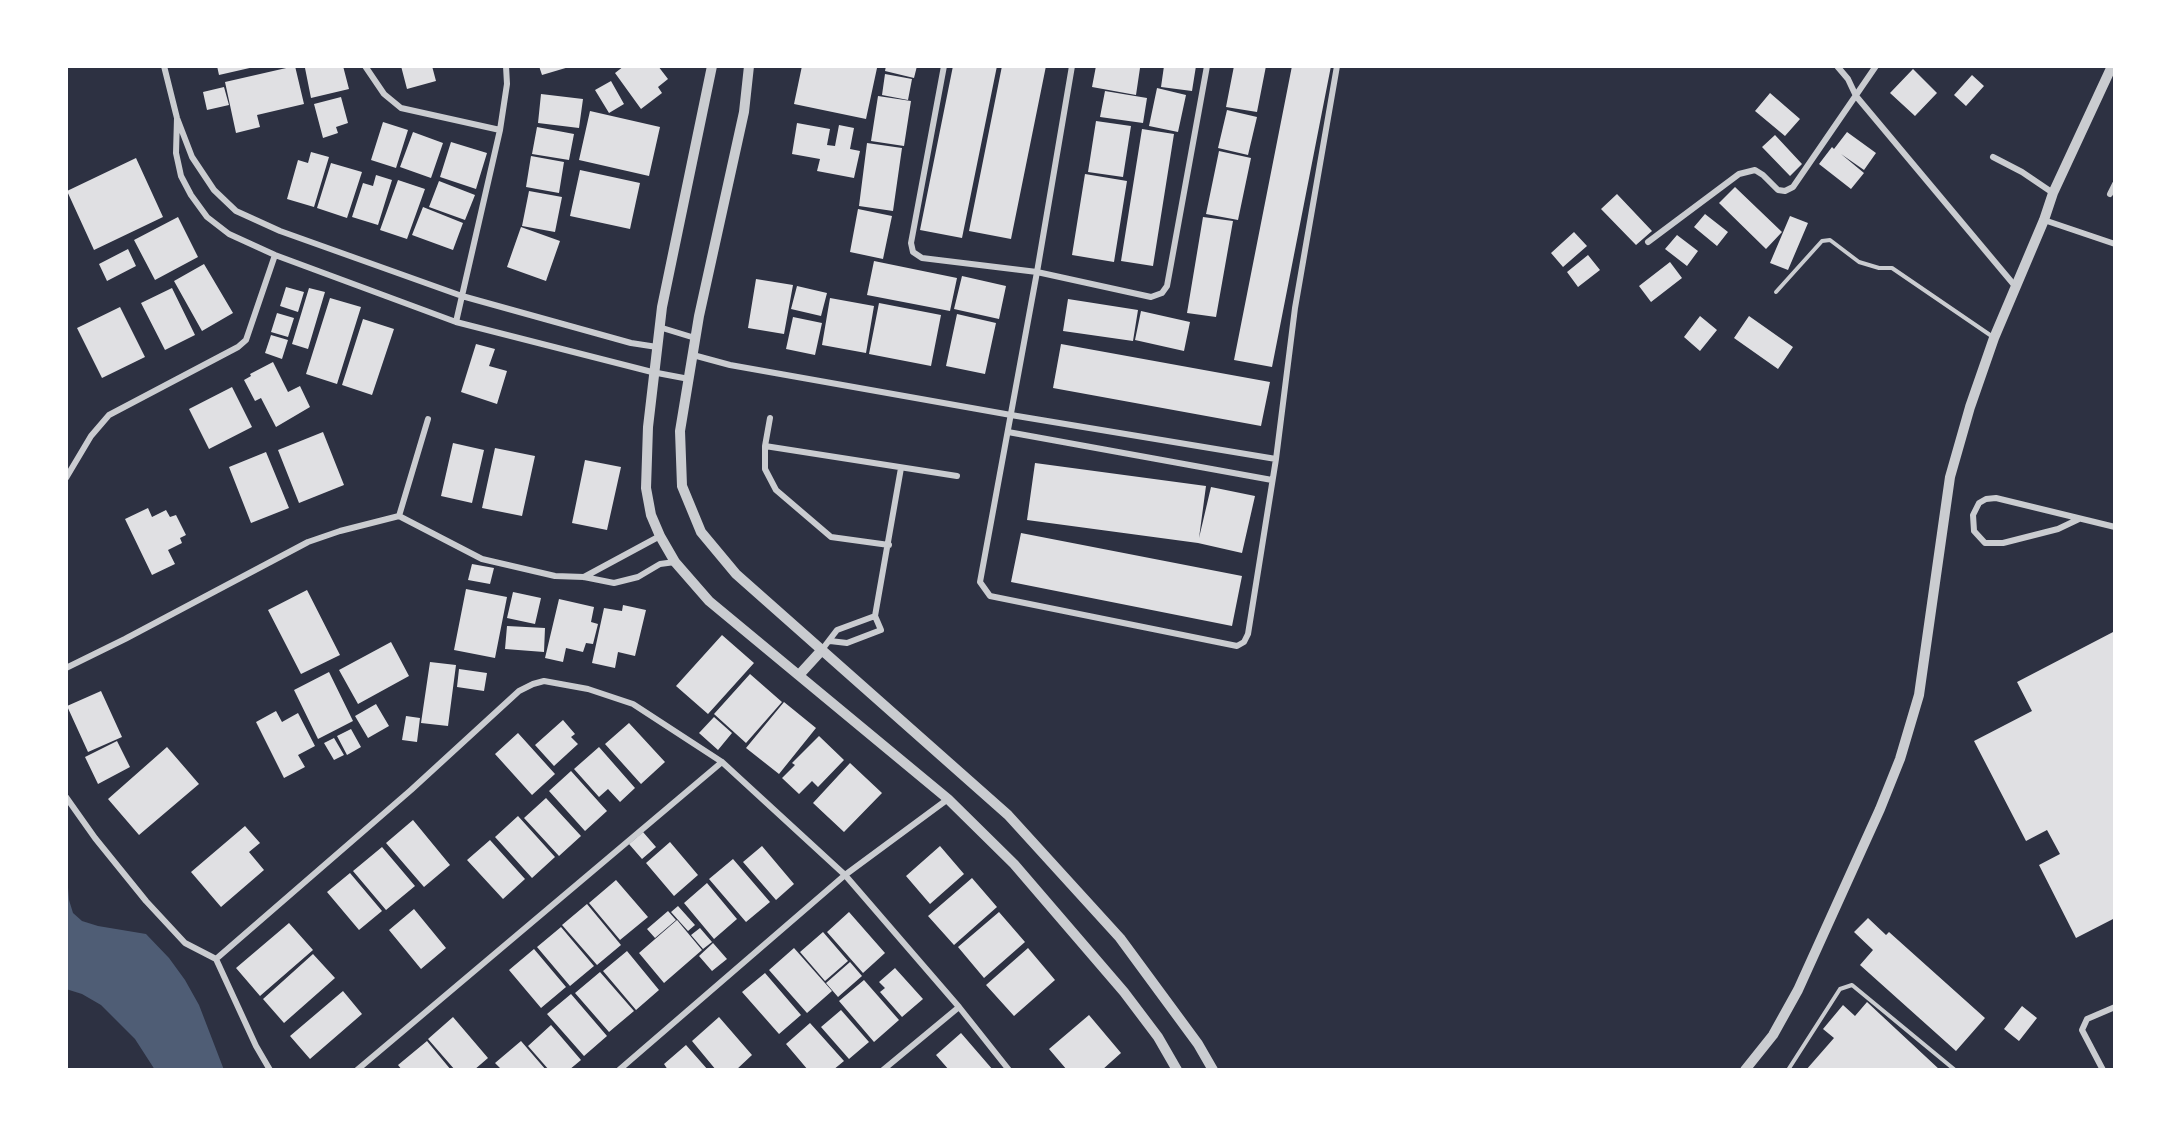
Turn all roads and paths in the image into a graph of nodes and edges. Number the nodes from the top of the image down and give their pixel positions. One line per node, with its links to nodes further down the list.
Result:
1 (164, 66): 14 (street)
2 (365, 66): 15 (street)
3 (506, 66): 15 (street)
4 (749, 66): 30 (street)
5 (945, 66): 24 (street)
6 (1072, 66): 24 (street)
7 (1207, 66): 24 (street)
8 (1338, 66): 41 (street)
9 (1837, 66): 13 (street)
10 (1876, 66): 13 (street)
11 (2112, 66): 18 (street)
12 (710, 67): 29 (street)
13 (1856, 96): 21 (street); 25 (street)
14 (177, 118): 23 (street); 27 (street)
15 (500, 130): 27 (street)
16 (1993, 157): 18 (street)
17 (2115, 184): 19 (street)
18 (2053, 193): 20 (street)
19 (2110, 194)
20 (2044, 220): 22 (street); 25 (street)
21 (1648, 242)
22 (2115, 244)
23 (275, 255): 28 (street); 44 (street)
24 (1037, 272): 36 (street)
25 (2015, 286): 31 (street)
26 (1776, 292): 31 (lane)
27 (462, 296): 28 (street); 32 (street)
28 (456, 322): 34 (street)
29 (659, 327): 30 (street); 32 (street)
30 (695, 338): 33 (street)
31 (1994, 338): 72 (street)
32 (657, 347): 34 (street)
33 (693, 354): 35 (street); 36 (street)
34 (655, 372): 35 (street); 49 (street)
35 (690, 379): 55 (street)
36 (1011, 415): 39 (street); 41 (street)
37 (770, 418): 40 (street)
38 (428, 419): 46 (street)
39 (1008, 432): 45 (street); 45 (street)
40 (765, 446): 42 (street); 50 (street)
41 (1276, 459): 45 (street)
42 (901, 468): 43 (street); 50 (street)
43 (957, 476)
44 (66, 478)
45 (1272, 480)
46 (399, 516): 52 (street); 56 (street)
47 (2079, 519): 47 (street); 48 (street)
48 (2115, 526)
49 (660, 536): 51 (street); 52 (street)
50 (889, 545): 53 (street)
51 (675, 562): 52 (street); 57 (street)
52 (584, 577)
53 (875, 615): 54 (street); 54 (street)
54 (830, 641): 55 (street)
55 (821, 651): 57 (street); 71 (street)
56 (66, 668)
57 (799, 675): 60 (street)
58 (722, 762): 61 (street); 62 (street); 66 (street)
59 (66, 797): 62 (street)
60 (948, 799): 61 (street); 70 (street)
61 (845, 875): 63 (street); 67 (street)
62 (216, 959): 65 (street)
63 (959, 1007): 68 (street); 69 (street)
64 (2115, 1007): 75 (street)
65 (270, 1070)
66 (357, 1070)
67 (618, 1070)
68 (883, 1070)
69 (1009, 1070)
70 (1177, 1070)
71 (1213, 1070)
72 (1745, 1070)
73 (1788, 1070): 74 (lane)
74 (1955, 1070)
75 (2103, 1070)

